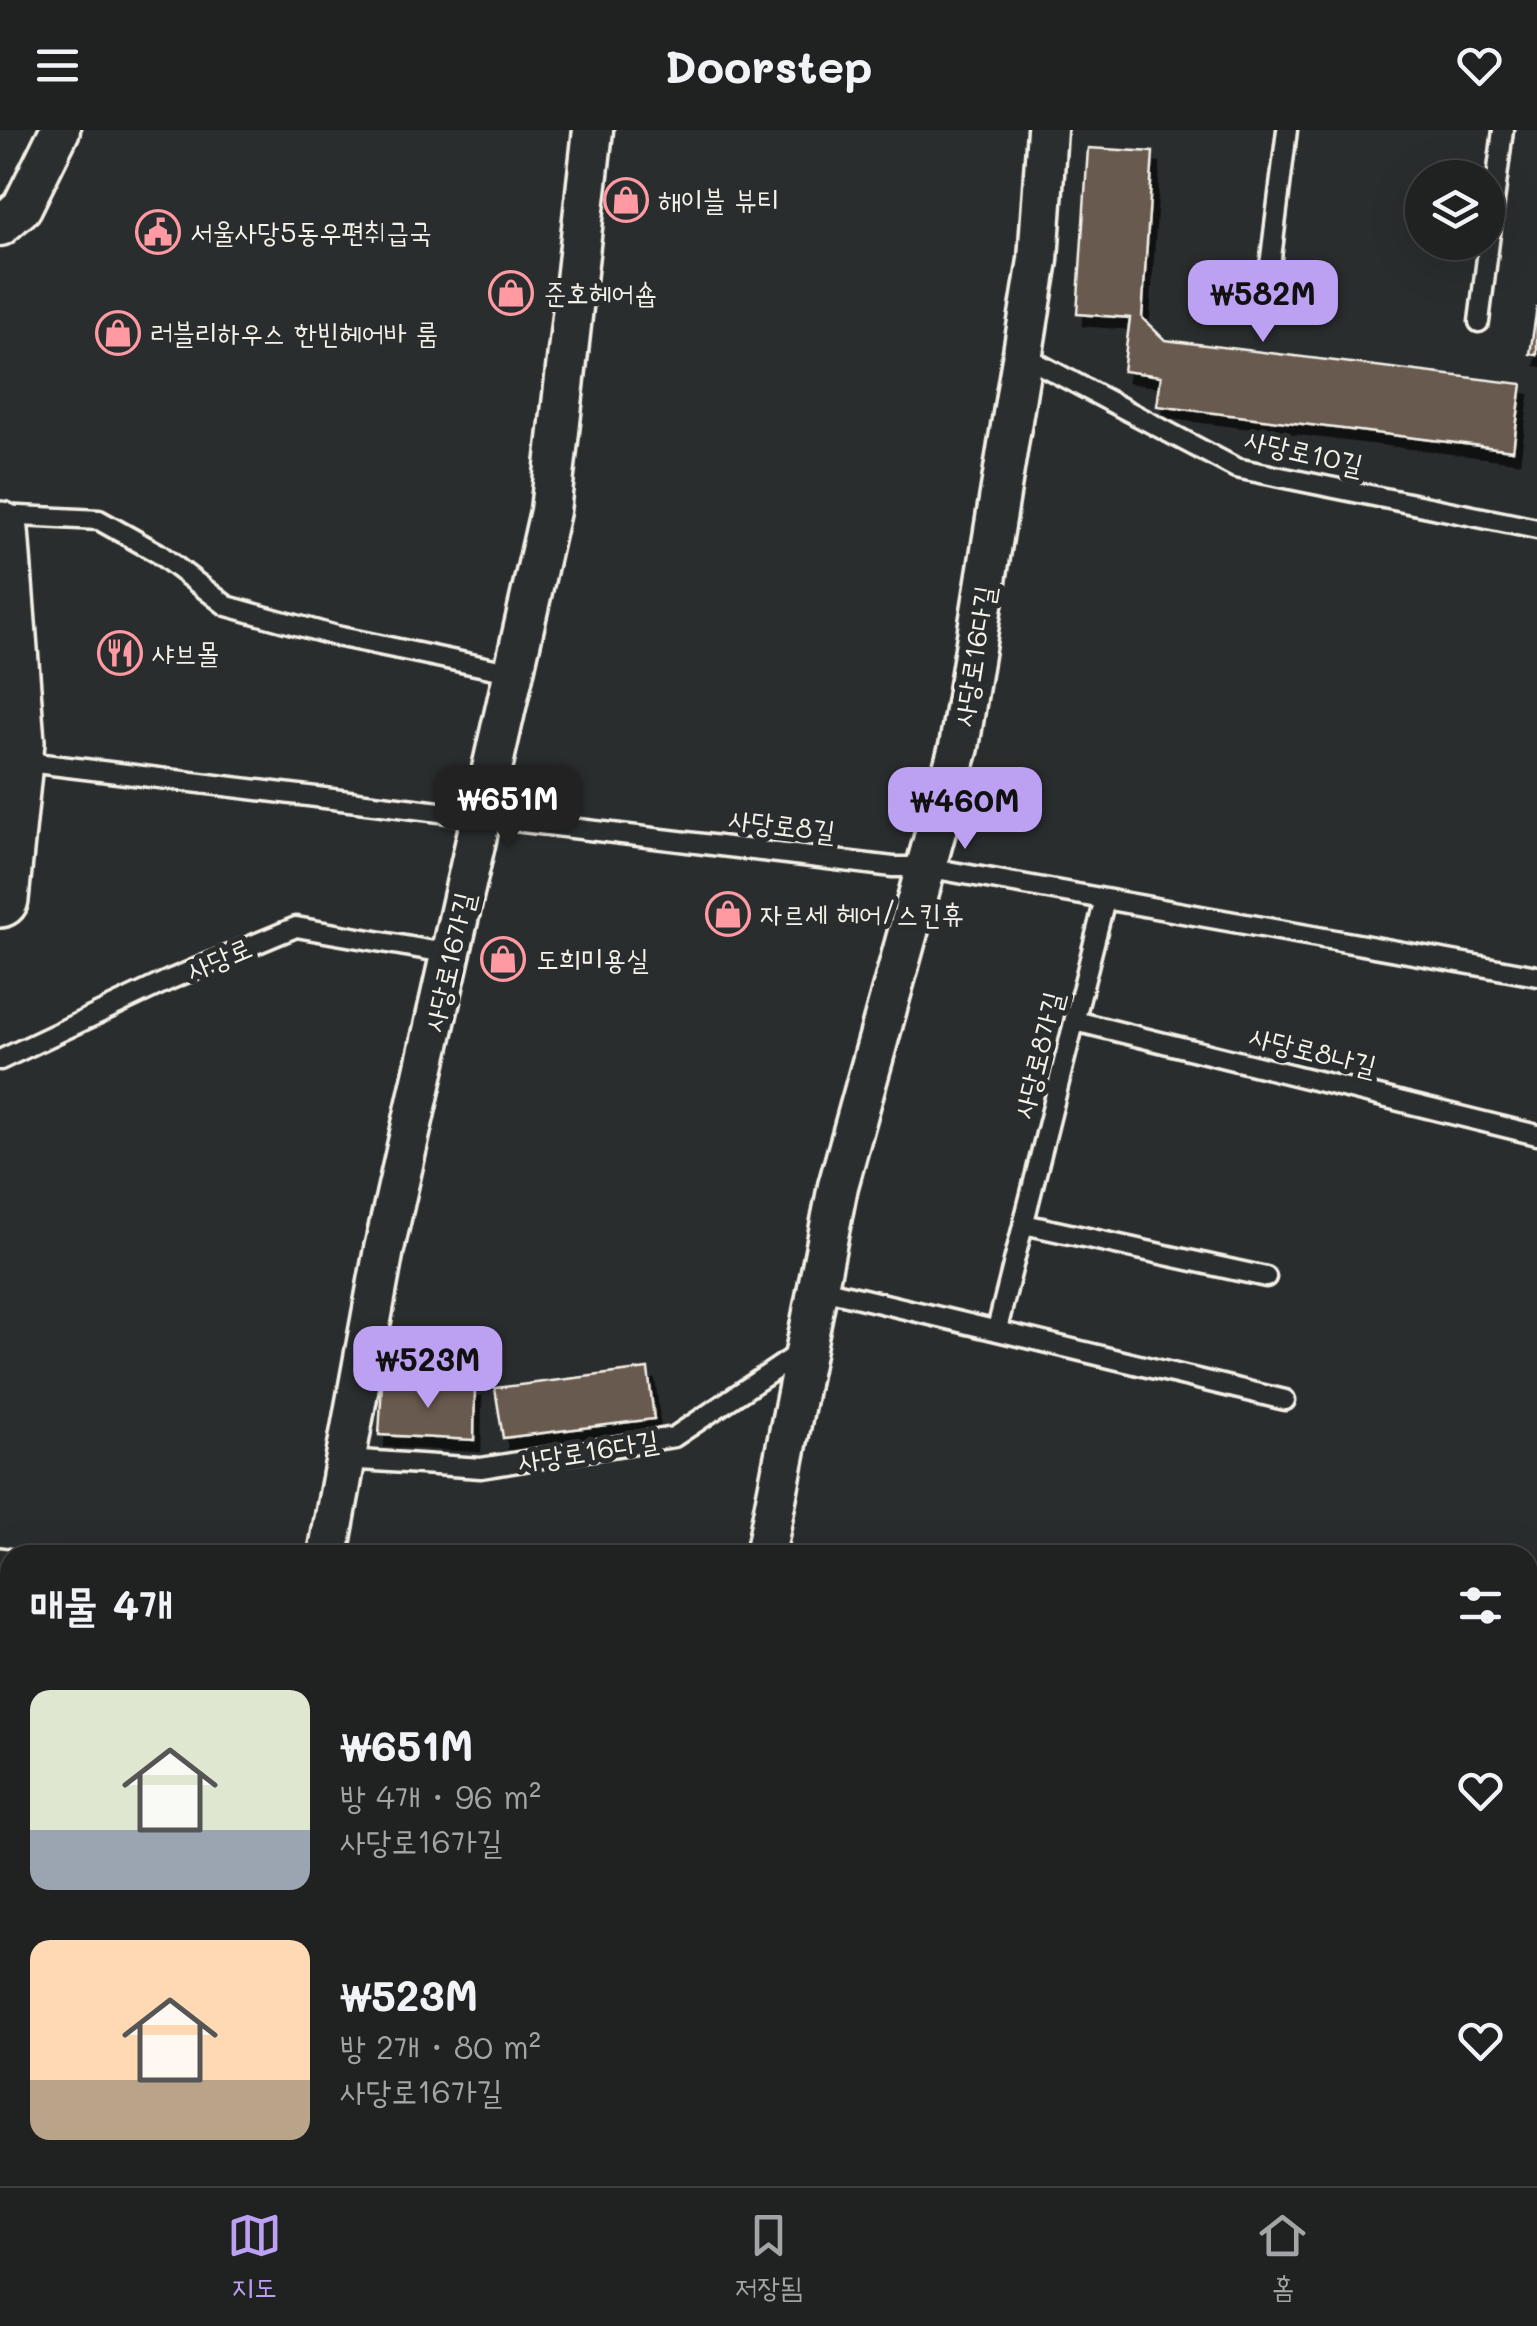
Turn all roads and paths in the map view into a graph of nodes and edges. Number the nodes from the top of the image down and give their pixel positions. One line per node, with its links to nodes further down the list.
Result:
1 (60, 130): 6 (street)
2 (592, 130): 13 (street, 사당로16가길)
3 (1047, 130): 9 (street, 사당로16다길)
4 (1287, 130): 7 (lane)
5 (1503, 130): 8 (lane)
6 (0, 226)
7 (1266, 298)
8 (1479, 322)
9 (1022, 356): 11 (lane, 사당로10길); 17 (street, 사당로16다길)
10 (0, 515): 13 (lane)
11 (1537, 528)
12 (0, 530): 14 (main road)
13 (514, 672): 16 (street, 사당로16가길)
14 (6, 692): 15 (main road)
15 (14, 761): 16 (lane, 사당로8길); 19 (main road)
16 (482, 814): 17 (lane, 사당로8길); 20 (street, 사당로16가길)
17 (925, 867): 18 (lane, 사당로8길); 27 (street, 사당로16다길)
18 (1105, 899): 21 (lane, 사당로8길); 22 (lane, 사당로8가길)
19 (0, 900)
20 (450, 954): 23 (lane, 사당로); 31 (street, 사당로16가길)
21 (1537, 976)
22 (1075, 1021): 24 (lane, 사당로8나길); 25 (lane, 사당로8가길)
23 (0, 1060)
24 (1537, 1135)
25 (1024, 1224): 26 (lane); 28 (lane, 사당로8가길)
26 (1266, 1277)
27 (818, 1288): 28 (lane); 29 (street, 사당로16다길)
28 (997, 1329): 30 (lane)
29 (806, 1349): 31 (lane, 사당로16다길); 33 (street, 사당로16다길)
30 (1285, 1400)
31 (345, 1459): 32 (street, 사당로16가길)
32 (330, 1545)
33 (767, 1545)

